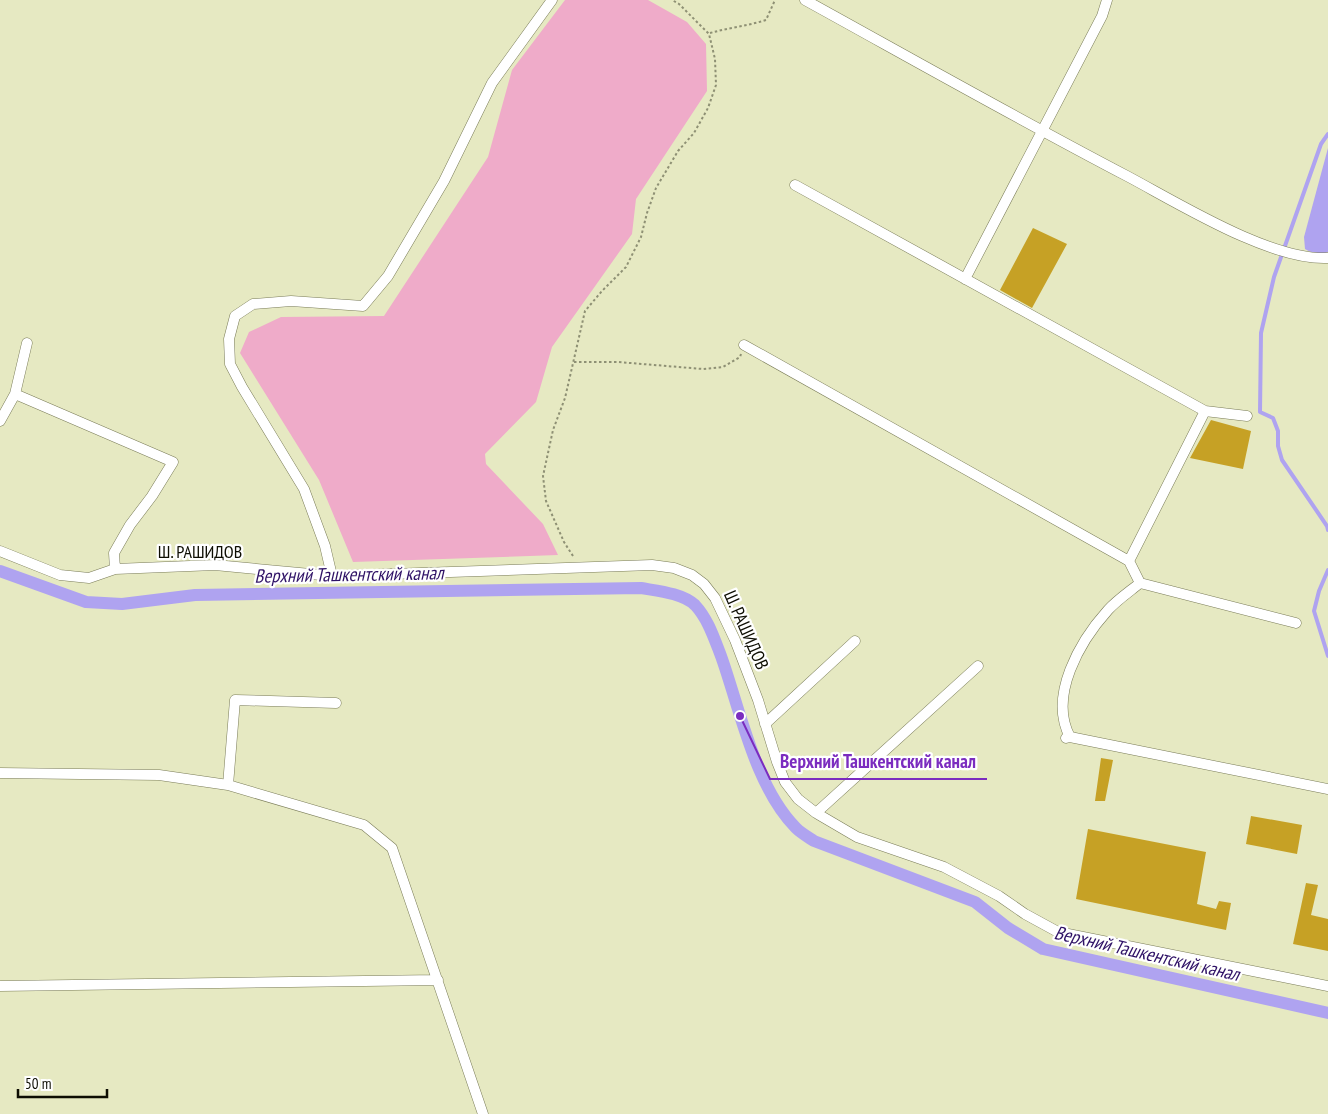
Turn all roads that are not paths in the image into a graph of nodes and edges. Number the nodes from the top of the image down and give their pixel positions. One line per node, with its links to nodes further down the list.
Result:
1 (552, 0): 17 (street)
2 (805, 0): 4 (street)
3 (1107, 0): 4 (street)
4 (1042, 132): 6 (street); 7 (street)
5 (795, 185): 7 (street)
6 (1328, 258)
7 (965, 279): 11 (street)
8 (27, 343): 10 (street)
9 (744, 345): 15 (street)
10 (15, 394): 13 (street); 16 (street)
11 (1205, 410): 12 (street); 15 (street)
12 (1247, 416)
13 (0, 421)
14 (0, 551): 16 (street, Ш. РАШИДОВ)
15 (1129, 561): 18 (street)
16 (115, 569): 17 (street, Ш. РАШИДОВ)
17 (332, 576): 23 (street, Ш. РАШИДОВ)
18 (1140, 583): 19 (street); 26 (street)
19 (1296, 623)
20 (855, 641): 23 (street)
21 (978, 666): 27 (street)
22 (336, 702): 25 (street)
23 (766, 724): 27 (street, Ш. РАШИДОВ)
24 (0, 773): 25 (street)
25 (228, 784): 28 (street)
26 (1328, 789)
27 (816, 813): 30 (street, Ш. РАШИДОВ)
28 (438, 980): 29 (street); 31 (street)
29 (0, 986)
30 (1328, 986)
31 (483, 1114)

